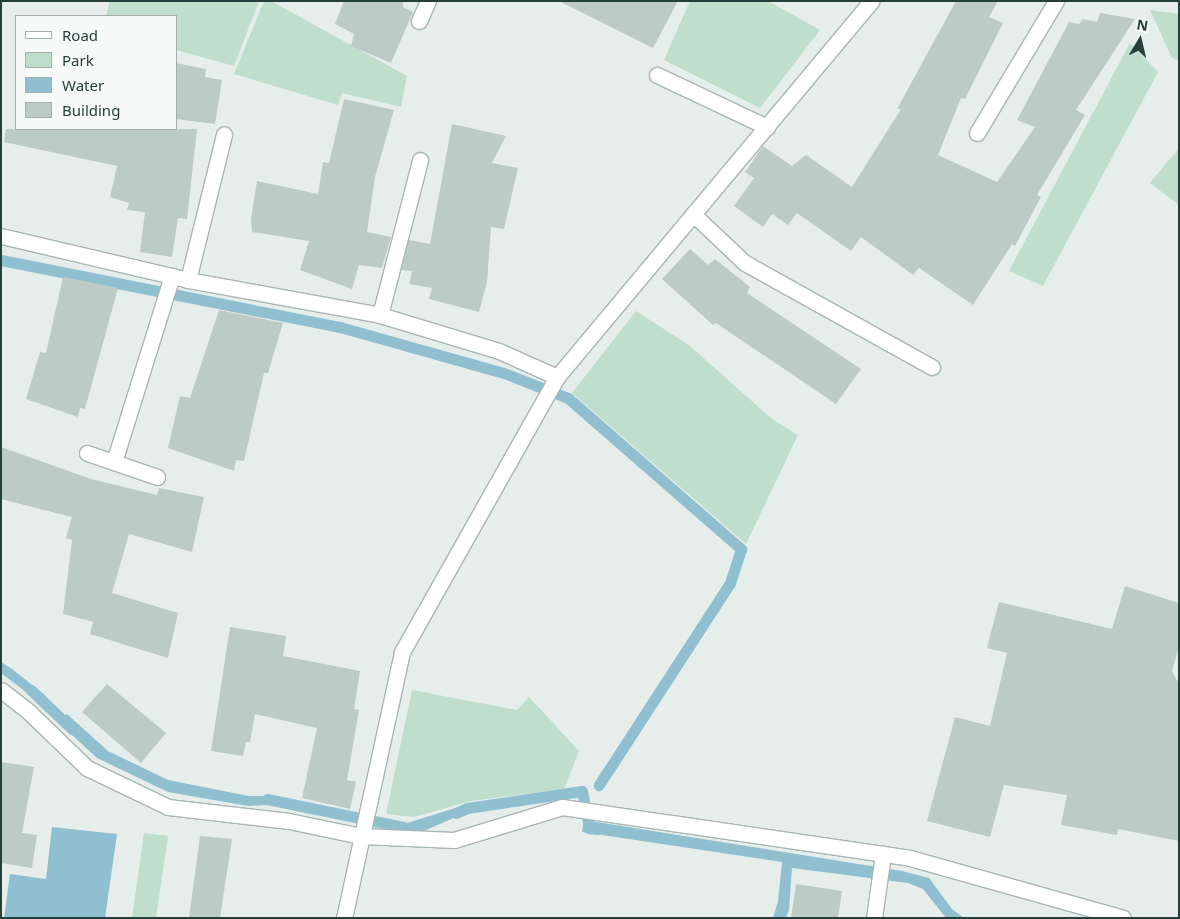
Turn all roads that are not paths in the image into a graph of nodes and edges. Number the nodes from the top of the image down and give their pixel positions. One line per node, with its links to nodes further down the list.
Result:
1 (428, 1): 4 (street)
2 (871, 1): 6 (street)
3 (1056, 1): 7 (street)
4 (419, 21)
5 (657, 75): 6 (street)
6 (767, 127): 10 (street)
7 (977, 133)
8 (224, 134): 13 (street)
9 (420, 160): 14 (street)
10 (694, 214): 15 (street); 16 (street)
11 (1, 236): 12 (street)
12 (172, 276): 13 (street); 18 (street)
13 (188, 280): 14 (street)
14 (380, 315): 16 (street)
15 (932, 367)
16 (557, 377): 21 (street)
17 (87, 453): 18 (street)
18 (114, 462): 19 (street)
19 (157, 477)
20 (1, 690): 21 (street)
21 (361, 836): 22 (street); 23 (street)
22 (883, 858): 24 (street); 25 (street)
23 (344, 918)
24 (874, 918)
25 (1123, 918)

